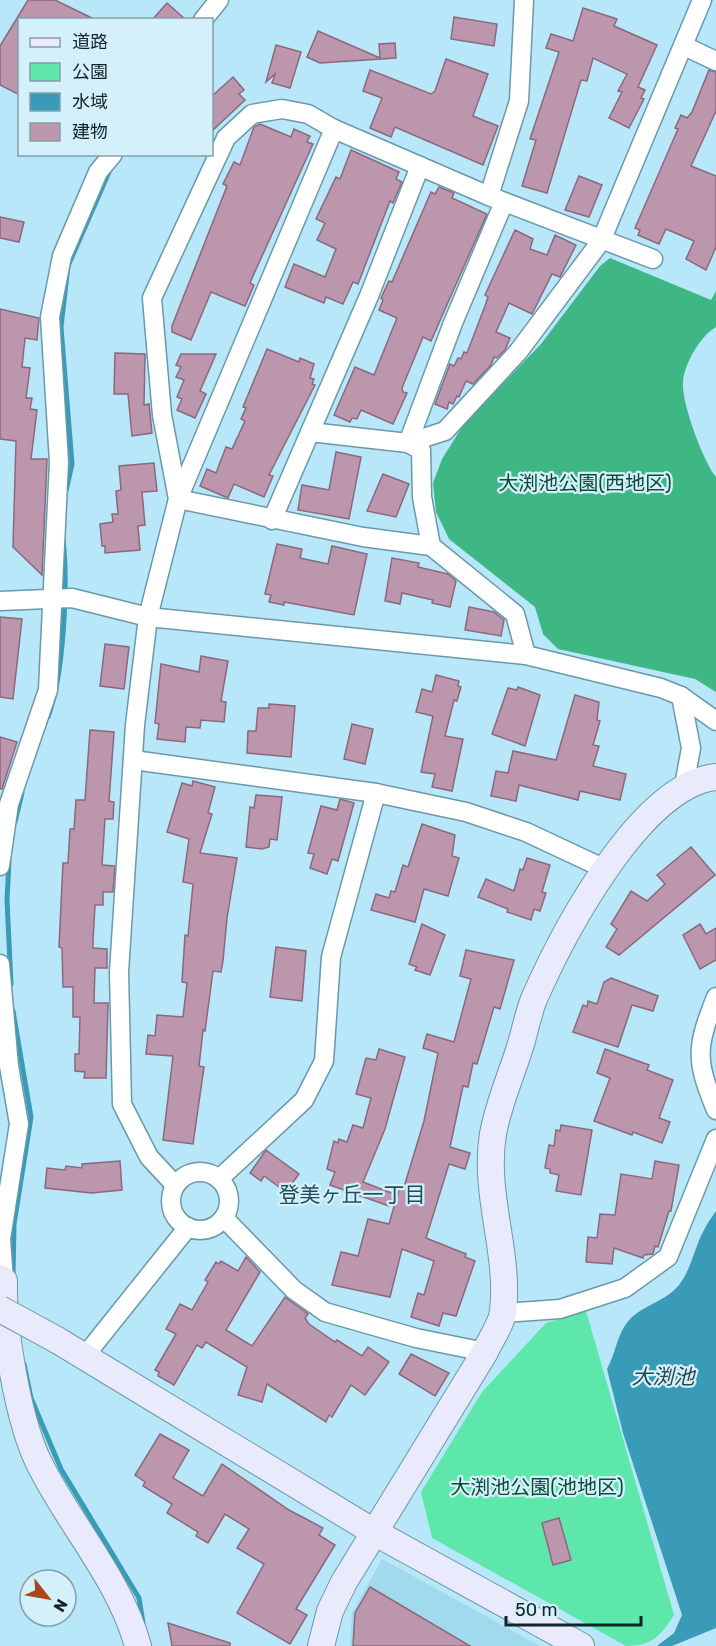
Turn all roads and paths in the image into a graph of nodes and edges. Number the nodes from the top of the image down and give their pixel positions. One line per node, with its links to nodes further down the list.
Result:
1 (219, 0): 4 (street)
2 (524, 0): 10 (street)
3 (702, 0): 5 (street)
4 (205, 18)
5 (684, 46): 6 (street); 11 (street)
6 (716, 61)
7 (334, 129): 9 (street); 15 (street); 15 (street)
8 (111, 156): 18 (street)
9 (420, 166): 10 (street); 13 (street)
10 (496, 199): 11 (street); 14 (street)
11 (601, 241): 12 (street); 14 (street)
12 (653, 259)
13 (309, 432): 14 (street); 16 (street)
14 (408, 443): 17 (street)
15 (178, 499): 16 (street); 20 (street)
16 (272, 520): 17 (street)
17 (431, 546): 21 (street)
18 (61, 598): 19 (street); 20 (street); 30 (street)
19 (0, 601)
20 (148, 617): 21 (street); 26 (street)
21 (526, 655): 22 (street)
22 (681, 696): 23 (street); 25 (street)
23 (716, 721)
24 (716, 728): 25 (street)
25 (691, 747): 28 (street)
26 (133, 760): 29 (street); 38 (street)
27 (716, 777): 28 (street)
28 (683, 791): 31 (street)
29 (376, 793): 31 (street); 37 (street)
30 (0, 866)
31 (604, 869): 43 (street)
32 (0, 964): 34 (street)
33 (716, 997): 35 (street)
34 (4, 1067): 39 (street)
35 (716, 1110)
36 (716, 1139): 43 (street)
37 (219, 1179): 38 (street); 40 (street)
38 (175, 1185): 41 (street)
39 (4, 1189): 42 (street)
40 (224, 1218): 41 (street); 45 (street)
41 (188, 1227): 46 (street)
42 (2, 1290): 44 (street); 46 (street, bridge)
43 (504, 1313): 45 (street)
44 (5, 1344): 48 (street)
45 (485, 1352): 47 (street)
46 (84, 1357): 47 (street)
47 (374, 1532): 49 (street); 50 (street)
48 (138, 1646)
49 (321, 1646)
50 (581, 1646)

